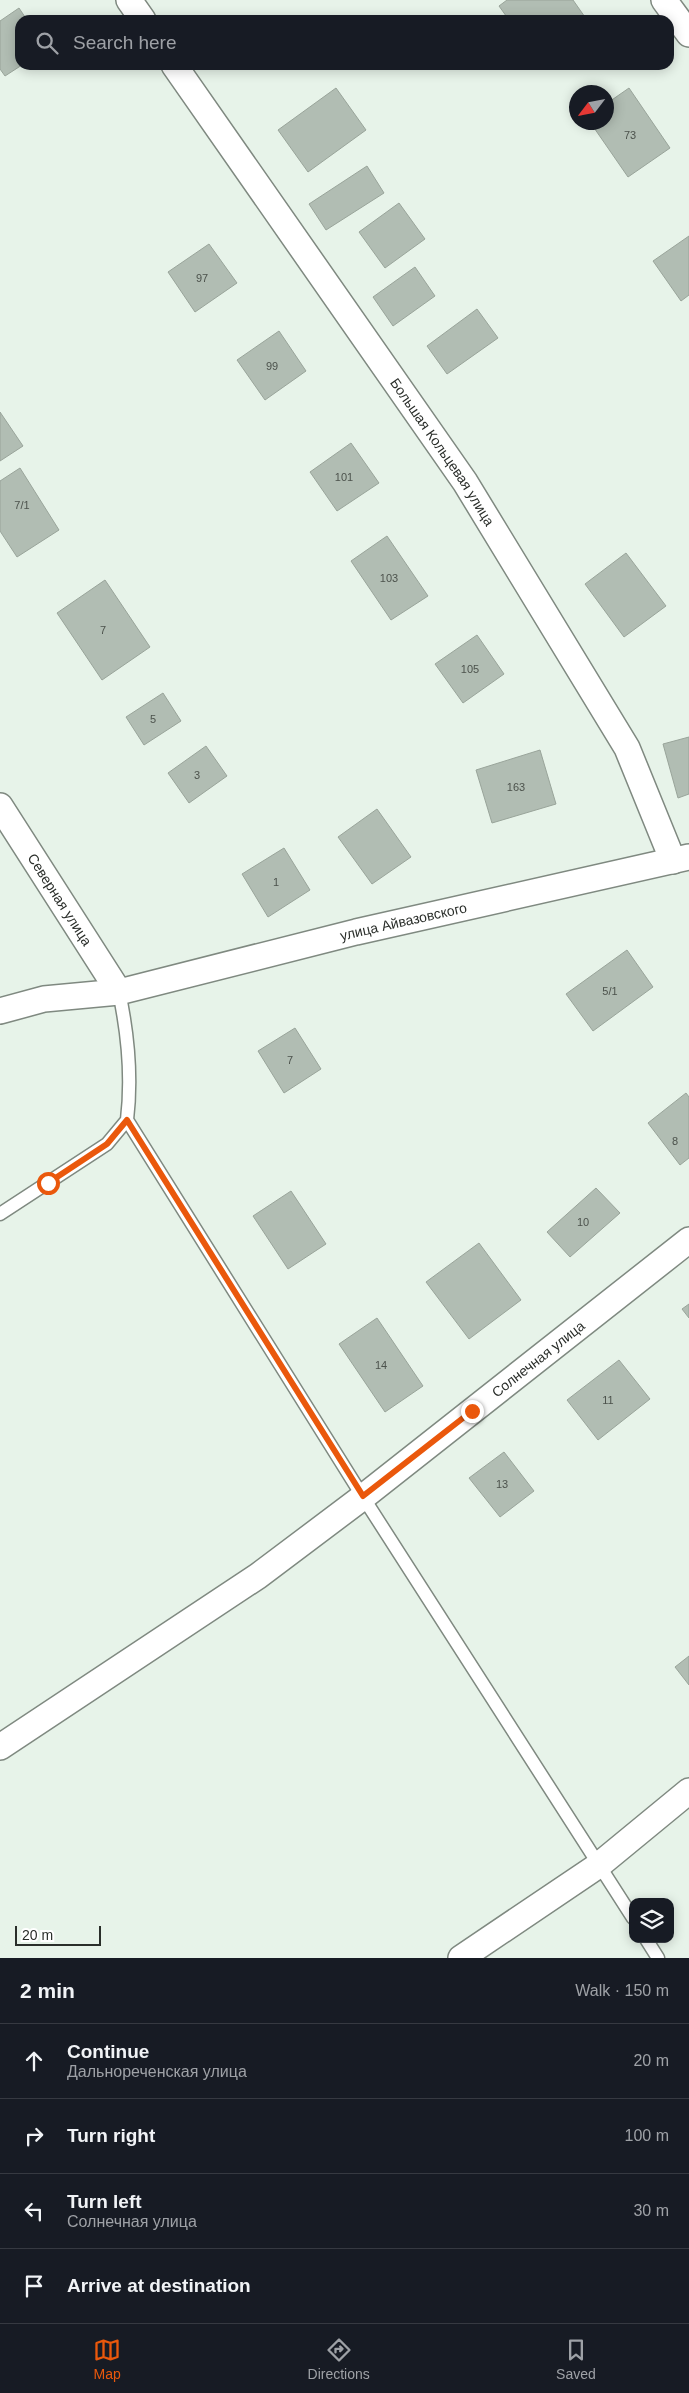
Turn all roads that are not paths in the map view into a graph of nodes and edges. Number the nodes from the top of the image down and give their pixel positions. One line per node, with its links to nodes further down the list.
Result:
1 (129, 0): 3 (street)
2 (664, 0): 4 (street)
3 (140, 15)
4 (689, 34)
5 (177, 70): 7 (street, Большая Кольцевая улица)
6 (0, 806): 8 (street, Северная улица)
7 (681, 859): 8 (street, улица Айвазовского)
8 (119, 992): 9 (street, улица Айвазовского); 10 (lane)
9 (0, 1011)
10 (127, 1120): 11 (lane); 13 (lane)
11 (0, 1214)
12 (689, 1240): 13 (street, Солнечная улица)
13 (363, 1496): 14 (street, Солнечная улица); 16 (lane)
14 (0, 1747)
15 (689, 1791): 16 (street)
16 (599, 1865): 17 (lane); 19 (street)
17 (629, 1912)
18 (649, 1943): 20 (lane)
19 (461, 1958)
20 (658, 1958)

